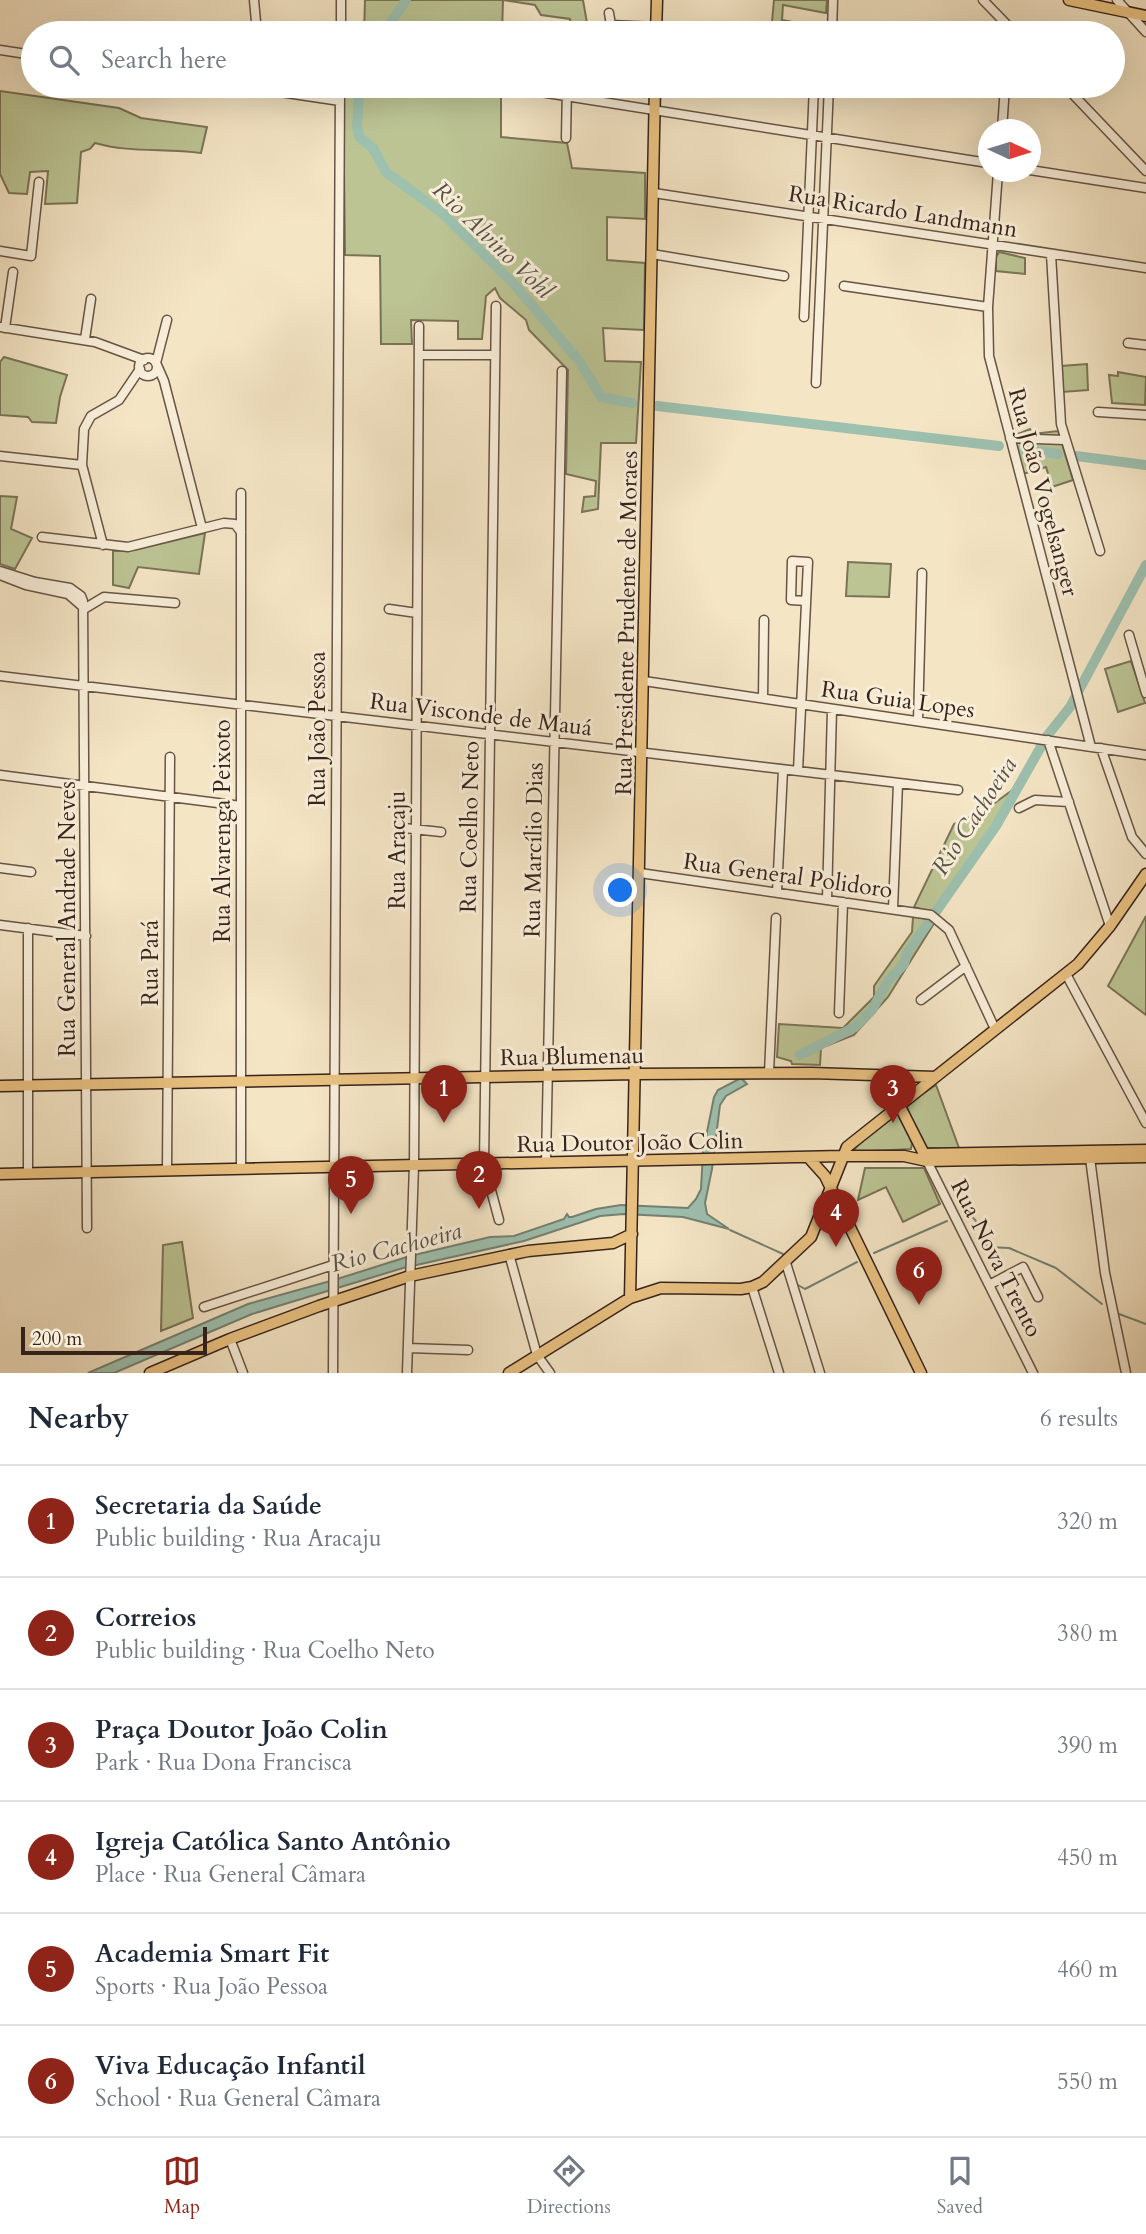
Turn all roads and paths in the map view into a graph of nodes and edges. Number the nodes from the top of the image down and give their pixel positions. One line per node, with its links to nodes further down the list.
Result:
1 (254, 0): 11 (street)
2 (341, 0): 12 (street)
3 (657, 0): 14 (main road)
4 (833, 0): 15 (street)
5 (983, 0): 16 (street)
6 (1069, 0): 8 (main road)
7 (1117, 0): 8 (street)
8 (1128, 12): 10 (main road); 17 (street)
9 (609, 13): 13 (street)
10 (1146, 16)
11 (256, 21)
12 (341, 21)
13 (610, 21)
14 (658, 21)
15 (832, 21)
16 (1002, 21)
17 (1146, 32)
18 (0, 50): 19 (street)
19 (21, 53)
20 (320, 98): 29 (street)
21 (340, 98): 29 (street, Rua João Pessoa)
22 (567, 98): 34 (street)
23 (580, 98): 30 (street)
24 (655, 98): 30 (main road, Rua Presidente Prudente de Moraes)
25 (814, 98): 32 (street)
26 (829, 98): 33 (street)
27 (1004, 98): 31 (street)
28 (1077, 98): 36 (street)
29 (340, 101): 99 (street, Rua João Pessoa)
30 (655, 110): 32 (street); 41 (main road, Rua Presidente Prudente de Moraes)
31 (1003, 119)
32 (812, 135): 33 (street); 42 (street)
33 (827, 137): 35 (street); 43 (street)
34 (566, 138)
35 (978, 161)
36 (1146, 171)
37 (1041, 172): 40 (street)
38 (39, 182): 45 (street)
39 (997, 182): 44 (street, Rua João Vogelsanger)
40 (1146, 188)
41 (654, 193): 42 (street, Rua Ricardo Landmann); 46 (main road, Rua Presidente Prudente de Moraes)
42 (808, 216): 43 (street, Rua Ricardo Landmann); 55 (street)
43 (823, 219): 44 (street, Rua Ricardo Landmann); 68 (street)
44 (993, 245): 47 (street, Rua Ricardo Landmann); 54 (street, Rua João Vogelsanger)
45 (0, 251)
46 (652, 254): 50 (street); 92 (main road, Rua Presidente Prudente de Moraes)
47 (1051, 254): 48 (street, Rua Ricardo Landmann); 73 (street)
48 (1146, 268)
49 (13, 272): 58 (street)
50 (784, 276)
51 (844, 285): 54 (street)
52 (91, 299): 59 (street)
53 (496, 306): 64 (street, Rua Coelho Neto)
54 (988, 307): 72 (street, Rua João Vogelsanger)
55 (804, 317)
56 (167, 320): 60 (street)
57 (419, 326): 63 (street, Rua Aracaju)
58 (2, 327): 59 (street)
59 (85, 340): 66 (street)
60 (162, 342): 65 (street); 66 (street)
61 (1128, 343): 62 (street)
62 (1146, 345)
63 (419, 355): 64 (street); 88 (street, Rua Aracaju)
64 (495, 355): 102 (street, Rua Coelho Neto)
65 (156, 364): 66 (street); 66 (street); 69 (street)
66 (144, 367): 69 (street); 75 (street)
67 (562, 371): 104 (street, Rua Marcílio Dias)
68 (816, 383)
69 (166, 394): 77 (street)
70 (1098, 412): 71 (street)
71 (1146, 415)
72 (1010, 438): 73 (street); 105 (street, Rua João Vogelsanger)
73 (1064, 439): 81 (street)
74 (0, 456): 75 (street)
75 (82, 465): 80 (street)
76 (241, 493): 78 (street, Rua Alvarenga Peixoto)
77 (202, 528): 78 (street); 80 (street)
78 (241, 532): 97 (street, Rua Alvarenga Peixoto)
79 (41, 537): 80 (street)
80 (103, 545)
81 (1100, 551)
82 (0, 573): 86 (street)
83 (922, 573): 100 (street)
84 (806, 601): 84 (street); 96 (street)
85 (175, 603): 86 (street)
86 (85, 609): 93 (street, Rua General Andrade Neves)
87 (389, 609): 88 (street)
88 (417, 613): 101 (street, Rua Aracaju)
89 (764, 620): 95 (street)
90 (1129, 635): 94 (street)
91 (0, 676): 93 (street, Rua Visconde de Mauá)
92 (644, 681): 95 (street, Rua Guia Lopes); 107 (main road, Rua Presidente Prudente de Moraes)
93 (85, 687): 97 (street, Rua Visconde de Mauá); 115 (street, Rua General Andrade Neves)
94 (1146, 693)
95 (763, 698): 96 (street, Rua Guia Lopes)
96 (802, 704): 98 (street, Rua Guia Lopes); 111 (street)
97 (241, 705): 99 (street, Rua Visconde de Mauá); 119 (street, Rua Alvarenga Peixoto)
98 (832, 709): 100 (street, Rua Guia Lopes); 113 (street)
99 (337, 716): 101 (street, Rua Visconde de Mauá); 150 (street, Rua João Pessoa)
100 (918, 721): 103 (street, Rua Guia Lopes)
101 (416, 726): 102 (street, Rua Visconde de Mauá); 122 (street, Rua Aracaju)
102 (490, 735): 104 (street, Rua Visconde de Mauá); 147 (street, Rua Coelho Neto)
103 (1045, 740): 105 (street, Rua Guia Lopes); 118 (street)
104 (555, 742): 107 (street, Rua Visconde de Mauá); 145 (street, Rua Marcílio Dias)
105 (1091, 747): 106 (street, Rua Guia Lopes)
106 (1101, 748): 108 (street, Rua Guia Lopes); 124 (street)
107 (642, 753): 110 (street, Rua Visconde de Mauá); 127 (main road, Rua Presidente Prudente de Moraes)
108 (1146, 755)
109 (170, 757): 117 (street, Rua Pará)
110 (783, 770): 111 (street, Rua Visconde de Mauá); 129 (street)
111 (798, 771): 113 (street, Rua Visconde de Mauá)
112 (0, 775): 115 (street)
113 (831, 775): 114 (street, Rua Visconde de Mauá); 130 (street)
114 (898, 783): 116 (street, Rua Visconde de Mauá); 132 (street)
115 (85, 786): 117 (street); 137 (street, Rua General Andrade Neves)
116 (958, 790)
117 (170, 797): 119 (street); 152 (street, Rua Pará)
118 (1069, 802): 120 (street); 135 (street)
119 (241, 806): 151 (street, Rua Alvarenga Peixoto)
120 (1019, 807)
121 (404, 828): 122 (street)
122 (416, 829): 123 (street); 149 (street, Rua Aracaju)
123 (441, 832)
124 (1146, 853)
125 (0, 868): 126 (street)
126 (31, 872)
127 (640, 873): 129 (street, Rua General Polidoro); 144 (main road, Rua Presidente Prudente de Moraes)
128 (1146, 874): 135 (main road)
129 (777, 892): 130 (street, Rua General Polidoro)
130 (827, 900): 131 (street, Rua General Polidoro)
131 (843, 902): 132 (street, Rua General Polidoro); 141 (street)
132 (893, 909): 138 (street, Rua General Polidoro)
133 (776, 918): 143 (street)
134 (0, 925): 136 (street)
135 (1110, 926): 139 (main road)
136 (28, 928): 137 (street); 154 (street)
137 (86, 936): 153 (street, Rua General Andrade Neves)
138 (966, 966): 140 (street); 142 (street)
139 (1066, 974): 142 (main road); 157 (street)
140 (921, 1000)
141 (839, 1013)
142 (995, 1028): 148 (main road)
143 (769, 1073): 144 (main road, Rua Blumenau); 146 (main road, Rua Blumenau)
144 (636, 1074): 145 (main road, Rua Blumenau); 165 (main road, Rua Presidente Prudente de Moraes)
145 (548, 1075): 147 (main road, Rua Blumenau); 166 (street, Rua Marcílio Dias)
146 (884, 1075): 148 (main road, Rua Blumenau); 156 (main road, Rua Nova Trento)
147 (485, 1077): 149 (main road, Rua Blumenau); 167 (street, Rua Coelho Neto)
148 (935, 1077): 156 (main road)
149 (415, 1078): 150 (main road, Rua Blumenau); 168 (street, Rua Aracaju)
150 (335, 1080): 151 (main road, Rua Blumenau); 169 (street, Rua João Pessoa)
151 (241, 1081): 152 (main road, Rua Blumenau); 170 (street, Rua Alvarenga Peixoto)
152 (168, 1083): 153 (main road, Rua Blumenau); 171 (street, Rua Pará)
153 (86, 1084): 154 (main road, Rua Blumenau); 172 (street, Rua General Andrade Neves)
154 (28, 1085): 155 (main road, Rua Blumenau); 173 (street)
155 (0, 1086)
156 (899, 1105): 160 (main road, Rua Nova Trento); 162 (main road)
157 (1143, 1111): 158 (street)
158 (1146, 1123)
159 (1146, 1150): 160 (main road)
160 (924, 1154): 162 (main road, Rua Doutor João Colin); 164 (main road); 185 (street, Rua Nova Trento)
161 (808, 1157): 162 (main road, Rua Doutor João Colin); 165 (main road, Rua Doutor João Colin); 175 (main road)
162 (842, 1157): 175 (main road)
163 (1146, 1157): 164 (main road)
164 (1090, 1158): 205 (street)
165 (634, 1161): 166 (main road, Rua Doutor João Colin); 180 (main road, Rua Presidente Prudente de Moraes)
166 (547, 1163): 167 (main road, Rua Doutor João Colin)
167 (484, 1164): 168 (main road, Rua Doutor João Colin); 178 (street, Rua Coelho Neto)
168 (414, 1165): 169 (main road, Rua Doutor João Colin); 184 (street, Rua Aracaju)
169 (334, 1167): 170 (main road, Rua Doutor João Colin); 183 (street, Rua João Pessoa)
170 (241, 1169): 171 (main road, Rua Doutor João Colin)
171 (167, 1170): 172 (main road, Rua Doutor João Colin)
172 (87, 1172): 173 (main road, Rua Doutor João Colin); 179 (street, Rua General Andrade Neves)
173 (28, 1173): 174 (main road, Rua Doutor João Colin)
174 (0, 1174)
175 (831, 1188): 176 (main road); 177 (main road)
176 (823, 1211): 177 (main road); 182 (main road)
177 (844, 1215): 203 (main road)
178 (499, 1220)
179 (87, 1228)
180 (632, 1234): 181 (main road); 189 (main road, Rua Presidente Prudente de Moraes)
181 (509, 1254): 184 (main road); 194 (street)
182 (786, 1263): 186 (main road); 202 (street)
183 (334, 1265): 187 (street, Rua João Pessoa); 190 (street)
184 (411, 1272): 187 (main road); 192 (street, Rua Aracaju)
185 (989, 1284): 188 (street); 204 (street, Rua Nova Trento)
186 (752, 1287): 189 (main road); 201 (street)
187 (333, 1296): 191 (main road); 197 (street, Rua João Pessoa)
188 (1038, 1297)
189 (630, 1298): 194 (main road)
190 (204, 1307)
191 (230, 1339): 195 (main road); 196 (street)
192 (408, 1348): 193 (street); 198 (street, Rua Aracaju)
193 (468, 1350)
194 (537, 1355): 199 (main road); 200 (street)
195 (156, 1372)
196 (243, 1373)
197 (333, 1373)
198 (407, 1373)
199 (509, 1373)
200 (550, 1373)
201 (779, 1373)
202 (820, 1373)
203 (921, 1373)
204 (1033, 1373)
205 (1126, 1373)

